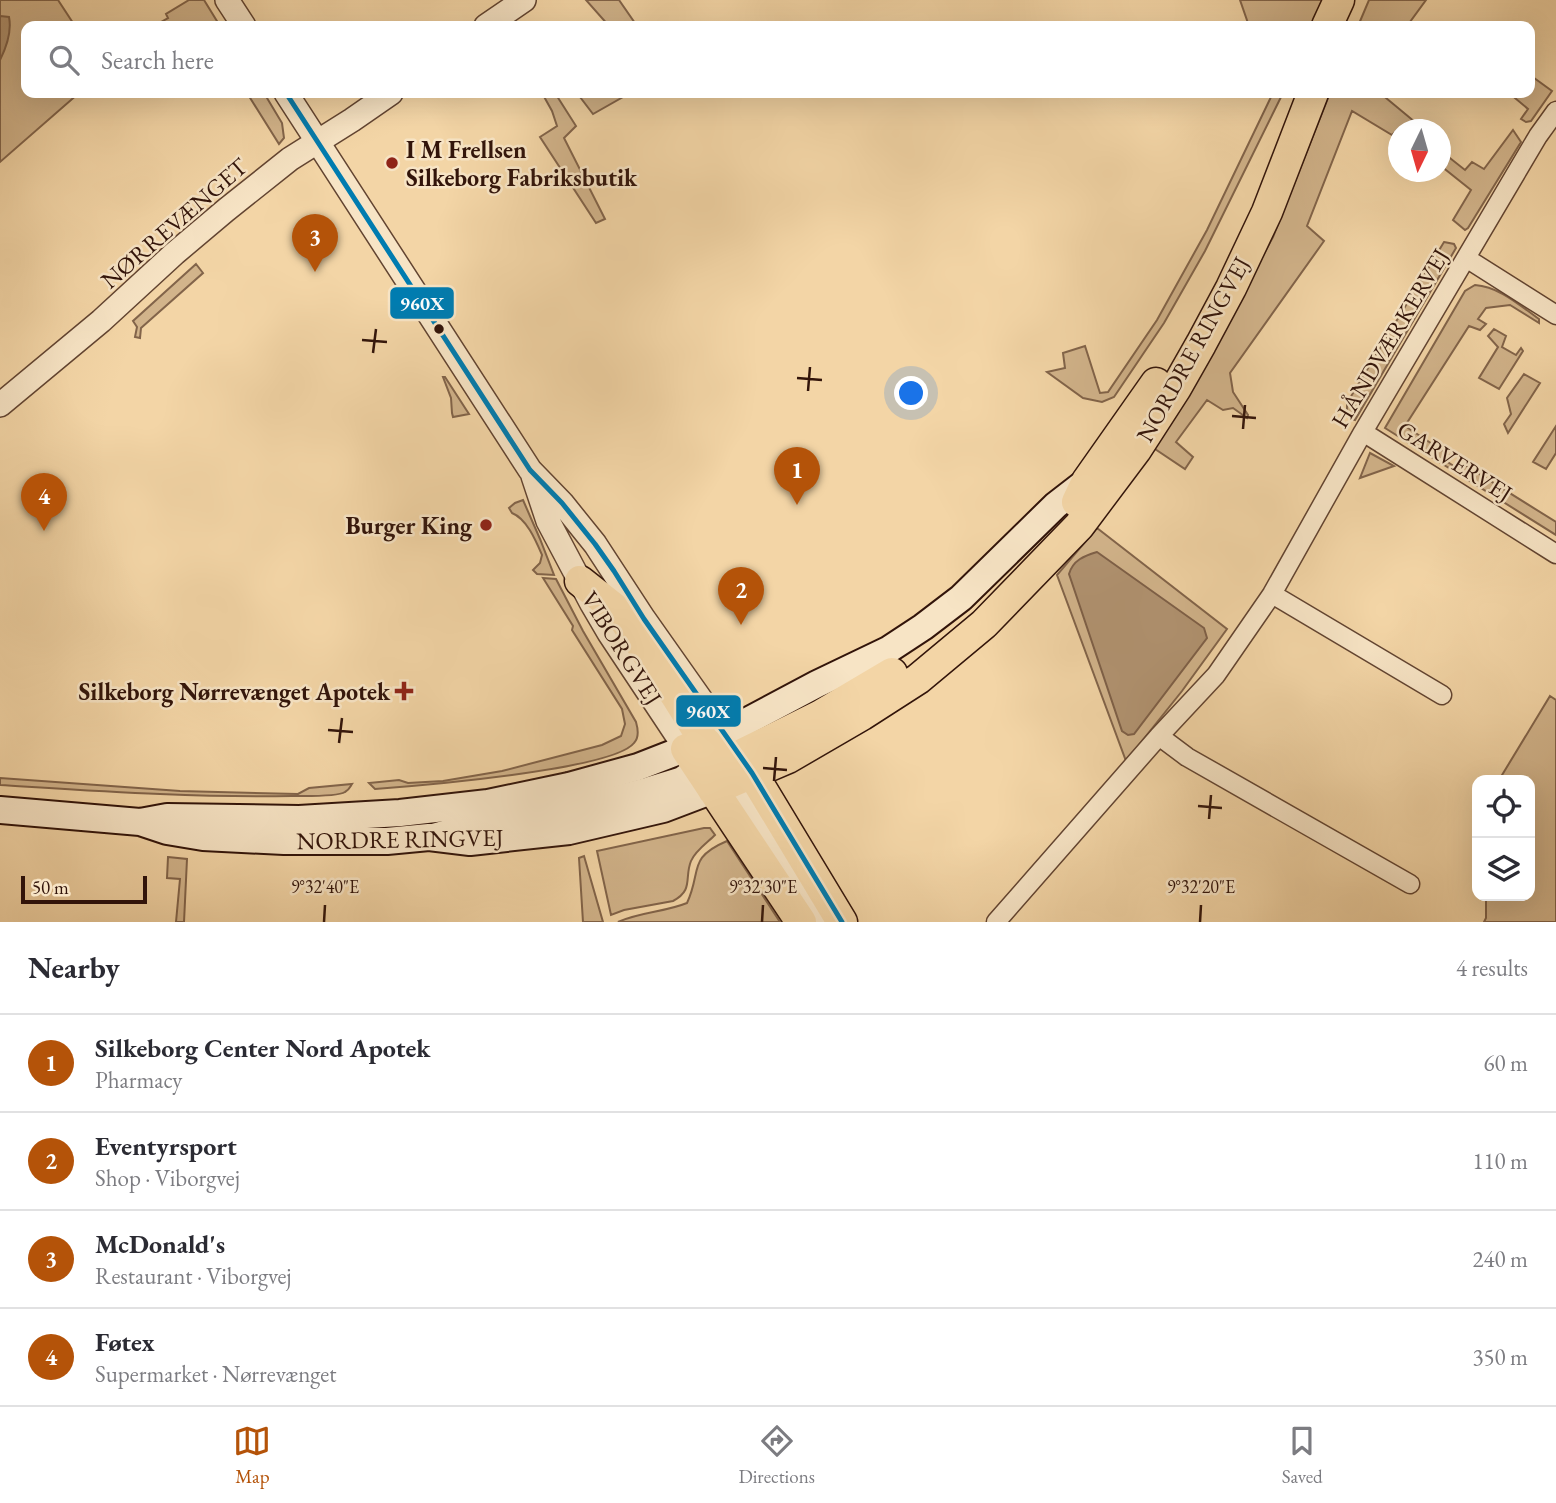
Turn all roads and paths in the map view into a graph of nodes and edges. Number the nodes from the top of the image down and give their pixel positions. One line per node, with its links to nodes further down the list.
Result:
1 (227, 0): 5 (street)
2 (524, 0): 6 (street)
3 (1339, 0): 7 (main road)
4 (1350, 0): 8 (main road)
5 (241, 21)
6 (493, 21)
7 (1329, 21)
8 (1341, 21)
9 (289, 98): 14 (street, VIBORGVEJ)
10 (384, 98): 14 (street, NØRREVÆNGET)
11 (1296, 98): 25 (main road, NORDRE RINGVEJ)
12 (1311, 98): 25 (main road, NORDRE RINGVEJ)
13 (1556, 111): 15 (street, HÅNDVÆRKERVEJ)
14 (317, 141): 17 (street, NØRREVÆNGET); 19 (street, VIBORGVEJ)
15 (1466, 258): 16 (street); 18 (street, HÅNDVÆRKERVEJ)
16 (1556, 315)
17 (0, 405)
18 (1363, 432): 20 (street, GARVERVEJ); 22 (street, HÅNDVÆRKERVEJ)
19 (530, 470): 21 (street, VIBORGVEJ); 25 (street, VIBORGVEJ)
20 (1556, 554)
21 (580, 581): 25 (main road)
22 (1272, 594): 23 (street); 24 (street, HÅNDVÆRKERVEJ)
23 (1442, 695)
24 (1159, 736): 28 (street); 32 (street, HÅNDVÆRKERVEJ)
25 (718, 761): 27 (main road, NORDRE RINGVEJ); 27 (main road, NORDRE RINGVEJ); 29 (main road, VIBORGVEJ); 30 (main road); 31 (main road, VIBORGVEJ)
26 (0, 810): 27 (main road, NORDRE RINGVEJ)
27 (140, 822)
28 (1410, 884)
29 (802, 922)
30 (822, 922)
31 (842, 922)
32 (996, 922)

